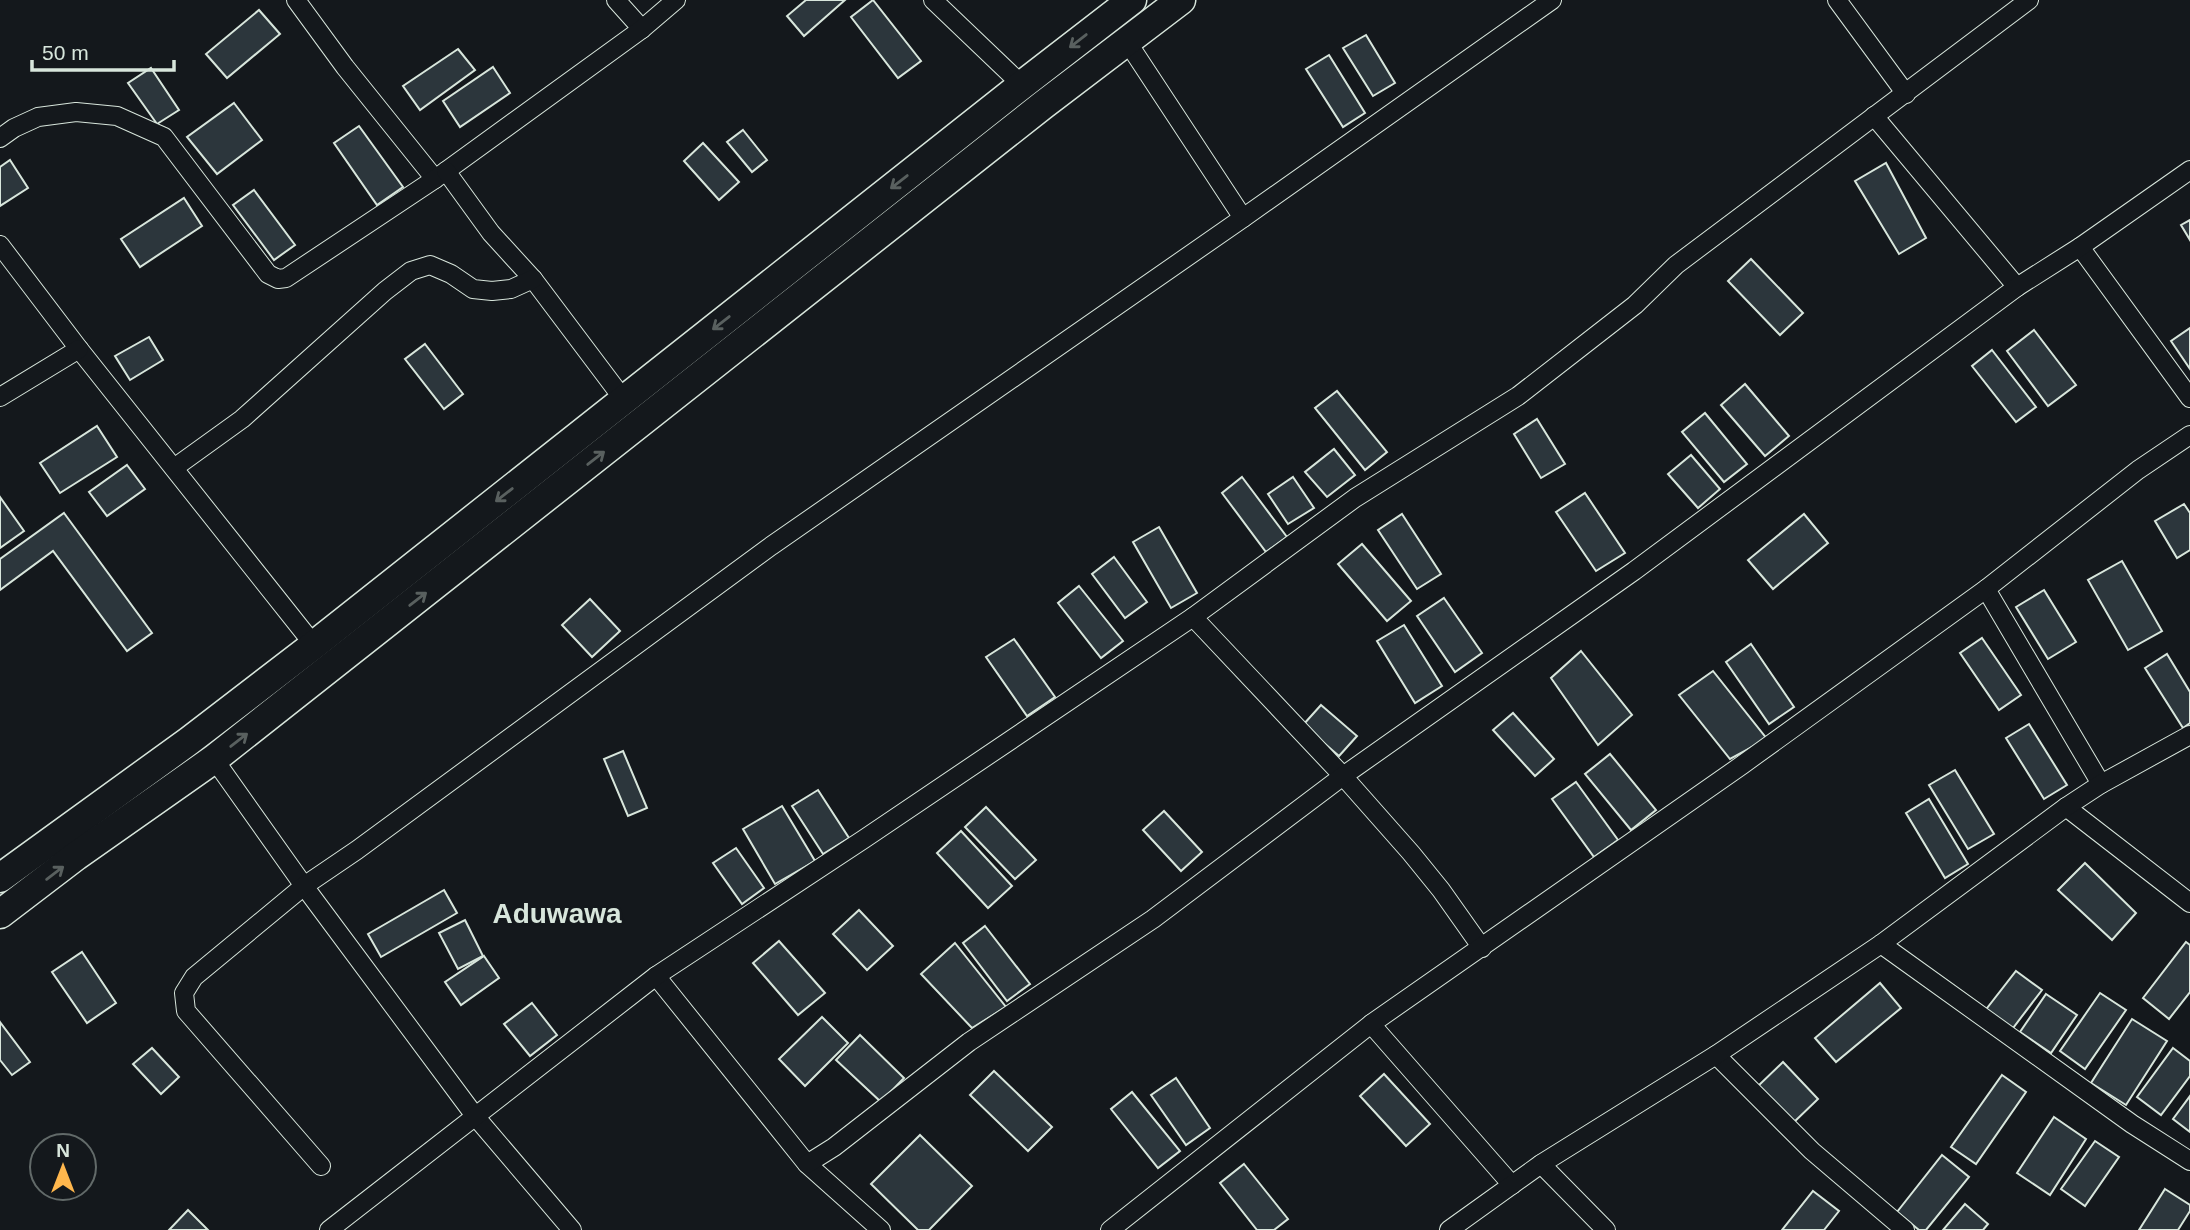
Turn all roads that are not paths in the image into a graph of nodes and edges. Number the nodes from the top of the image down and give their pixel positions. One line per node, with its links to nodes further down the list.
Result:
1 (296, 0): 17 (street)
2 (616, 0): 10 (street)
3 (676, 0): 10 (street)
4 (933, 0): 12 (street)
5 (1132, 0): 12 (highway, one-way to 12)
6 (1181, 0): 11 (highway)
7 (1552, 0): 18 (street)
8 (1836, 0): 13 (street)
9 (2029, 0): 13 (street)
10 (642, 29): 17 (street)
11 (1126, 40): 18 (street); 33 (highway, one-way to 11)
12 (1022, 85): 26 (highway, one-way to 26)
13 (1906, 94): 14 (street)
14 (1874, 116): 22 (street); 30 (street)
15 (0, 138): 17 (street)
16 (2190, 170): 20 (street)
17 (441, 175): 21 (street)
18 (1243, 218): 38 (street)
19 (0, 245): 23 (street)
20 (2080, 247): 22 (street); 25 (street)
21 (533, 279): 26 (street); 28 (street)
22 (2017, 287): 34 (street)
23 (79, 349): 24 (street); 28 (street)
24 (0, 397)
25 (2190, 398)
26 (624, 400): 31 (highway, one-way to 31)
27 (2190, 435): 29 (street)
28 (174, 468): 31 (street)
29 (1986, 589): 35 (street); 42 (street)
30 (1193, 617): 34 (street); 43 (street)
31 (314, 645): 37 (highway)
32 (2190, 735): 35 (street)
33 (214, 759): 38 (street); 40 (highway, one-way to 33)
34 (1343, 776): 42 (street); 48 (street)
35 (2101, 784): 36 (street)
36 (2066, 807): 39 (street); 41 (street)
37 (0, 878)
38 (304, 886): 46 (street); 50 (street)
39 (2190, 903)
40 (0, 914)
41 (1881, 944): 45 (street); 47 (street)
42 (1482, 947): 44 (street)
43 (656, 976): 46 (street); 48 (street)
44 (1371, 1024): 51 (street); 55 (street)
45 (1716, 1055): 49 (street); 58 (street)
46 (475, 1116): 52 (street); 53 (street)
47 (2190, 1161)
48 (807, 1164): 54 (street)
49 (1541, 1164): 51 (street); 57 (street)
50 (321, 1166)
51 (1512, 1185): 56 (street)
52 (328, 1230)
53 (572, 1230)
54 (881, 1230)
55 (1110, 1230)
56 (1448, 1230)
57 (1606, 1230)
58 (1905, 1230)

